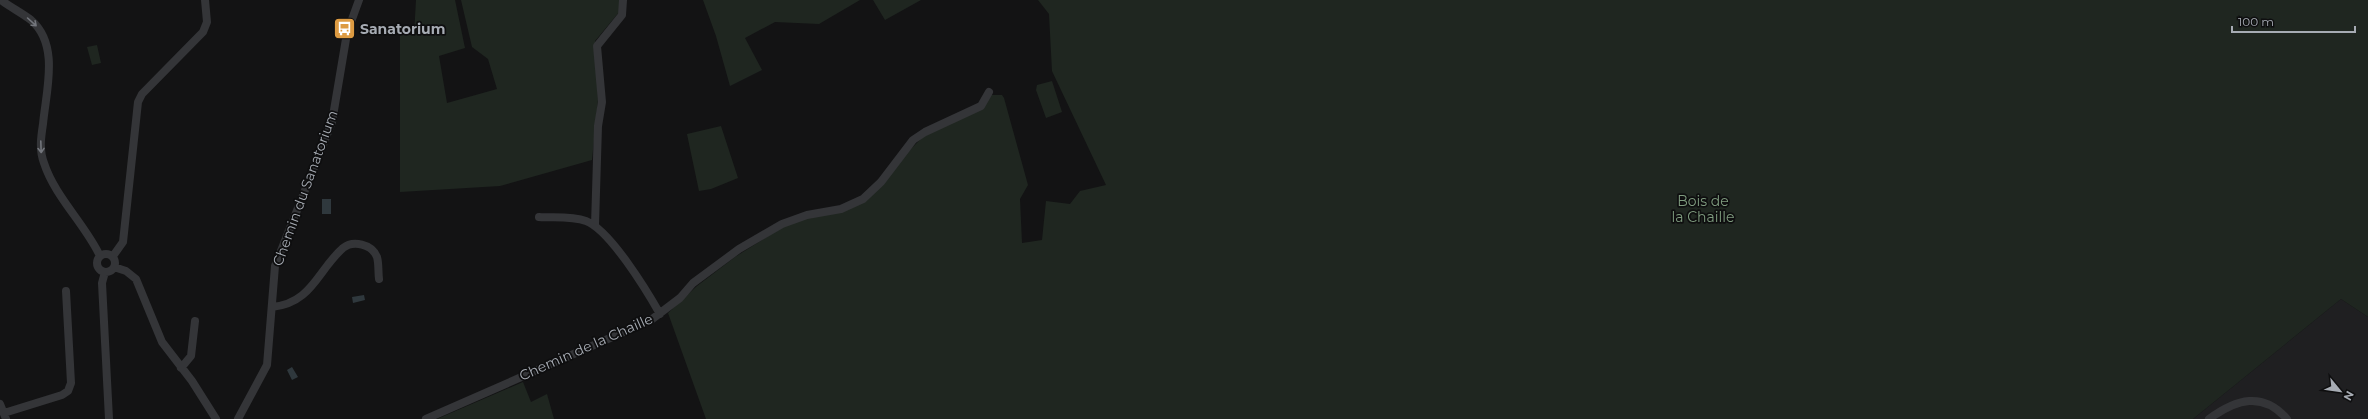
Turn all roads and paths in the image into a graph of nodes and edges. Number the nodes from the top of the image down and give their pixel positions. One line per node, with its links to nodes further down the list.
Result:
1 (1, 0): 8 (street, one-way to 8)
2 (205, 0): 9 (street)
3 (359, 0): 14 (street, Chemin du Sanatorium)
4 (623, 0): 7 (street)
5 (990, 92): 15 (street, Chemin de la Chaille)
6 (539, 217): 7 (street)
7 (595, 225): 15 (street)
8 (100, 256): 9 (street); 11 (street)
9 (113, 256): 10 (street)
10 (114, 267): 11 (street); 17 (street)
11 (105, 272): 20 (street)
12 (379, 279): 14 (street)
13 (66, 291): 19 (street)
14 (272, 306): 22 (street, Chemin du Sanatorium)
15 (660, 314): 23 (street, Chemin de la Chaille)
16 (195, 322): 17 (street)
17 (181, 368): 21 (street)
18 (0, 404): 19 (street)
19 (5, 416)
20 (109, 419)
21 (216, 419)
22 (238, 419)
23 (426, 419)
24 (2210, 419): 25 (street)
25 (2287, 419)

